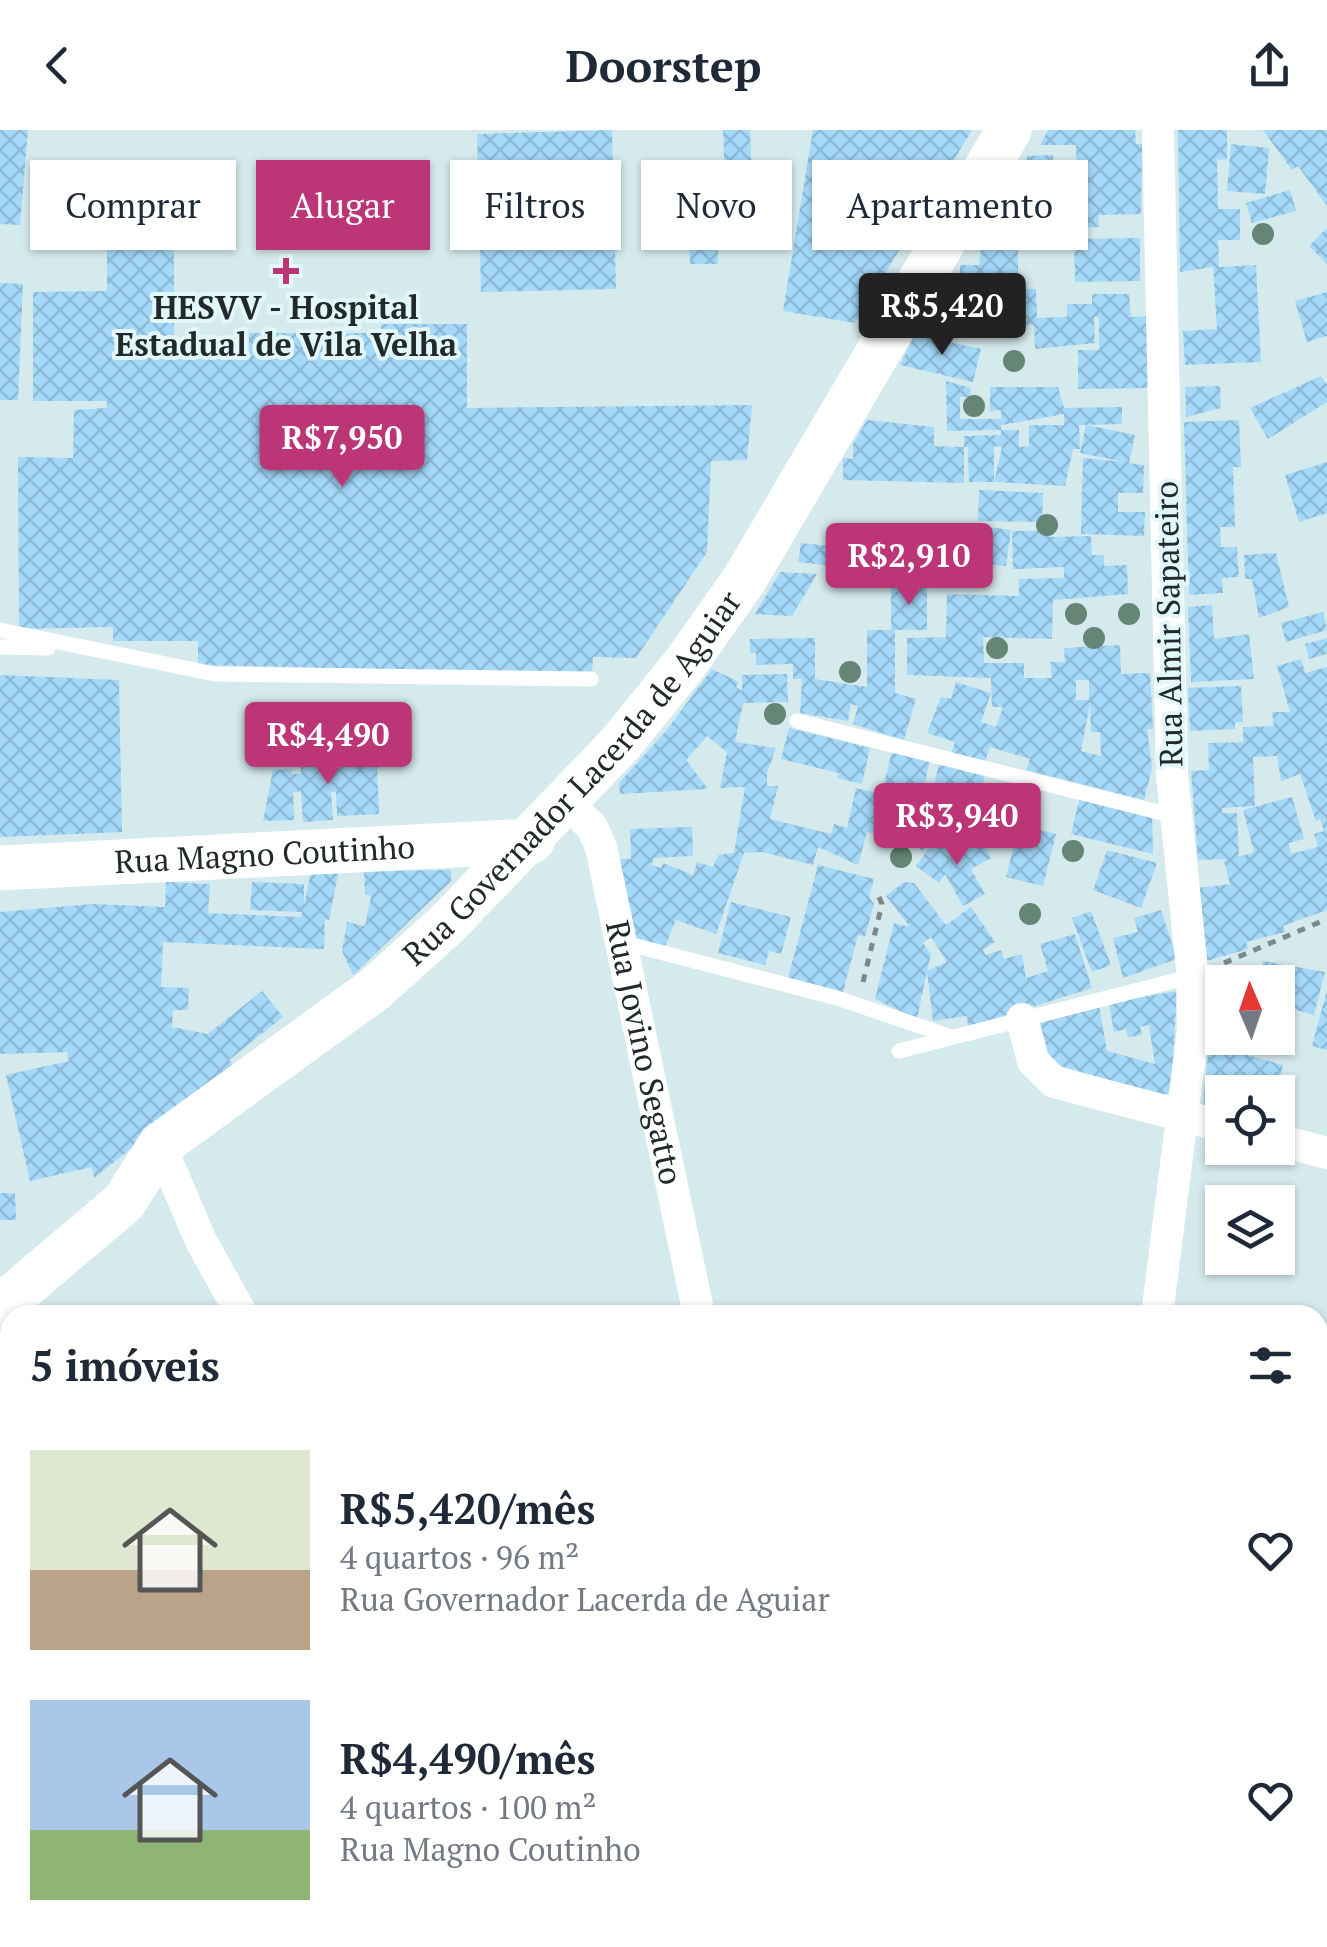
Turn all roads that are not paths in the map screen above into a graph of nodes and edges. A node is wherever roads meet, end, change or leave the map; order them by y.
1 (1009, 130) edge
2 (1158, 130) edge
3 (0, 630) edge
4 (0, 647) edge
5 (92, 648) junction
6 (592, 679) dead end
7 (797, 721) dead end
8 (566, 802) junction
9 (1174, 816) junction
10 (532, 840) junction
11 (0, 868) edge
12 (621, 942) junction
13 (1192, 976) junction
14 (1022, 1019) junction
15 (952, 1038) junction
16 (899, 1051) dead end
17 (1184, 1116) junction
18 (1205, 1122) edge
19 (160, 1145) junction
20 (1295, 1145) edge
21 (1327, 1153) edge
22 (1, 1305) edge
23 (236, 1305) edge
24 (697, 1305) edge
25 (1158, 1305) edge

1 - 8 street, Rua Governador Lacerda de Aguiar
2 - 9 street, Rua Almir Sapateiro
3 - 5 lane
4 - 5 lane
5 - 6 lane
7 - 9 lane
8 - 10 street, Rua Governador Lacerda de Aguiar
8 - 12 street, Rua Jovino Segatto
9 - 13 street, Rua Almir Sapateiro
10 - 11 street, Rua Magno Coutinho
10 - 19 street, Rua Governador Lacerda de Aguiar
12 - 15 lane
12 - 24 street, Rua Jovino Segatto
13 - 14 lane
13 - 17 street, Rua Almir Sapateiro
14 - 15 lane
14 - 17 street
15 - 16 lane
17 - 18 street
17 - 25 street, Rua Almir Sapateiro
19 - 22 street, Rua Governador Lacerda de Aguiar
19 - 23 street
20 - 21 street

